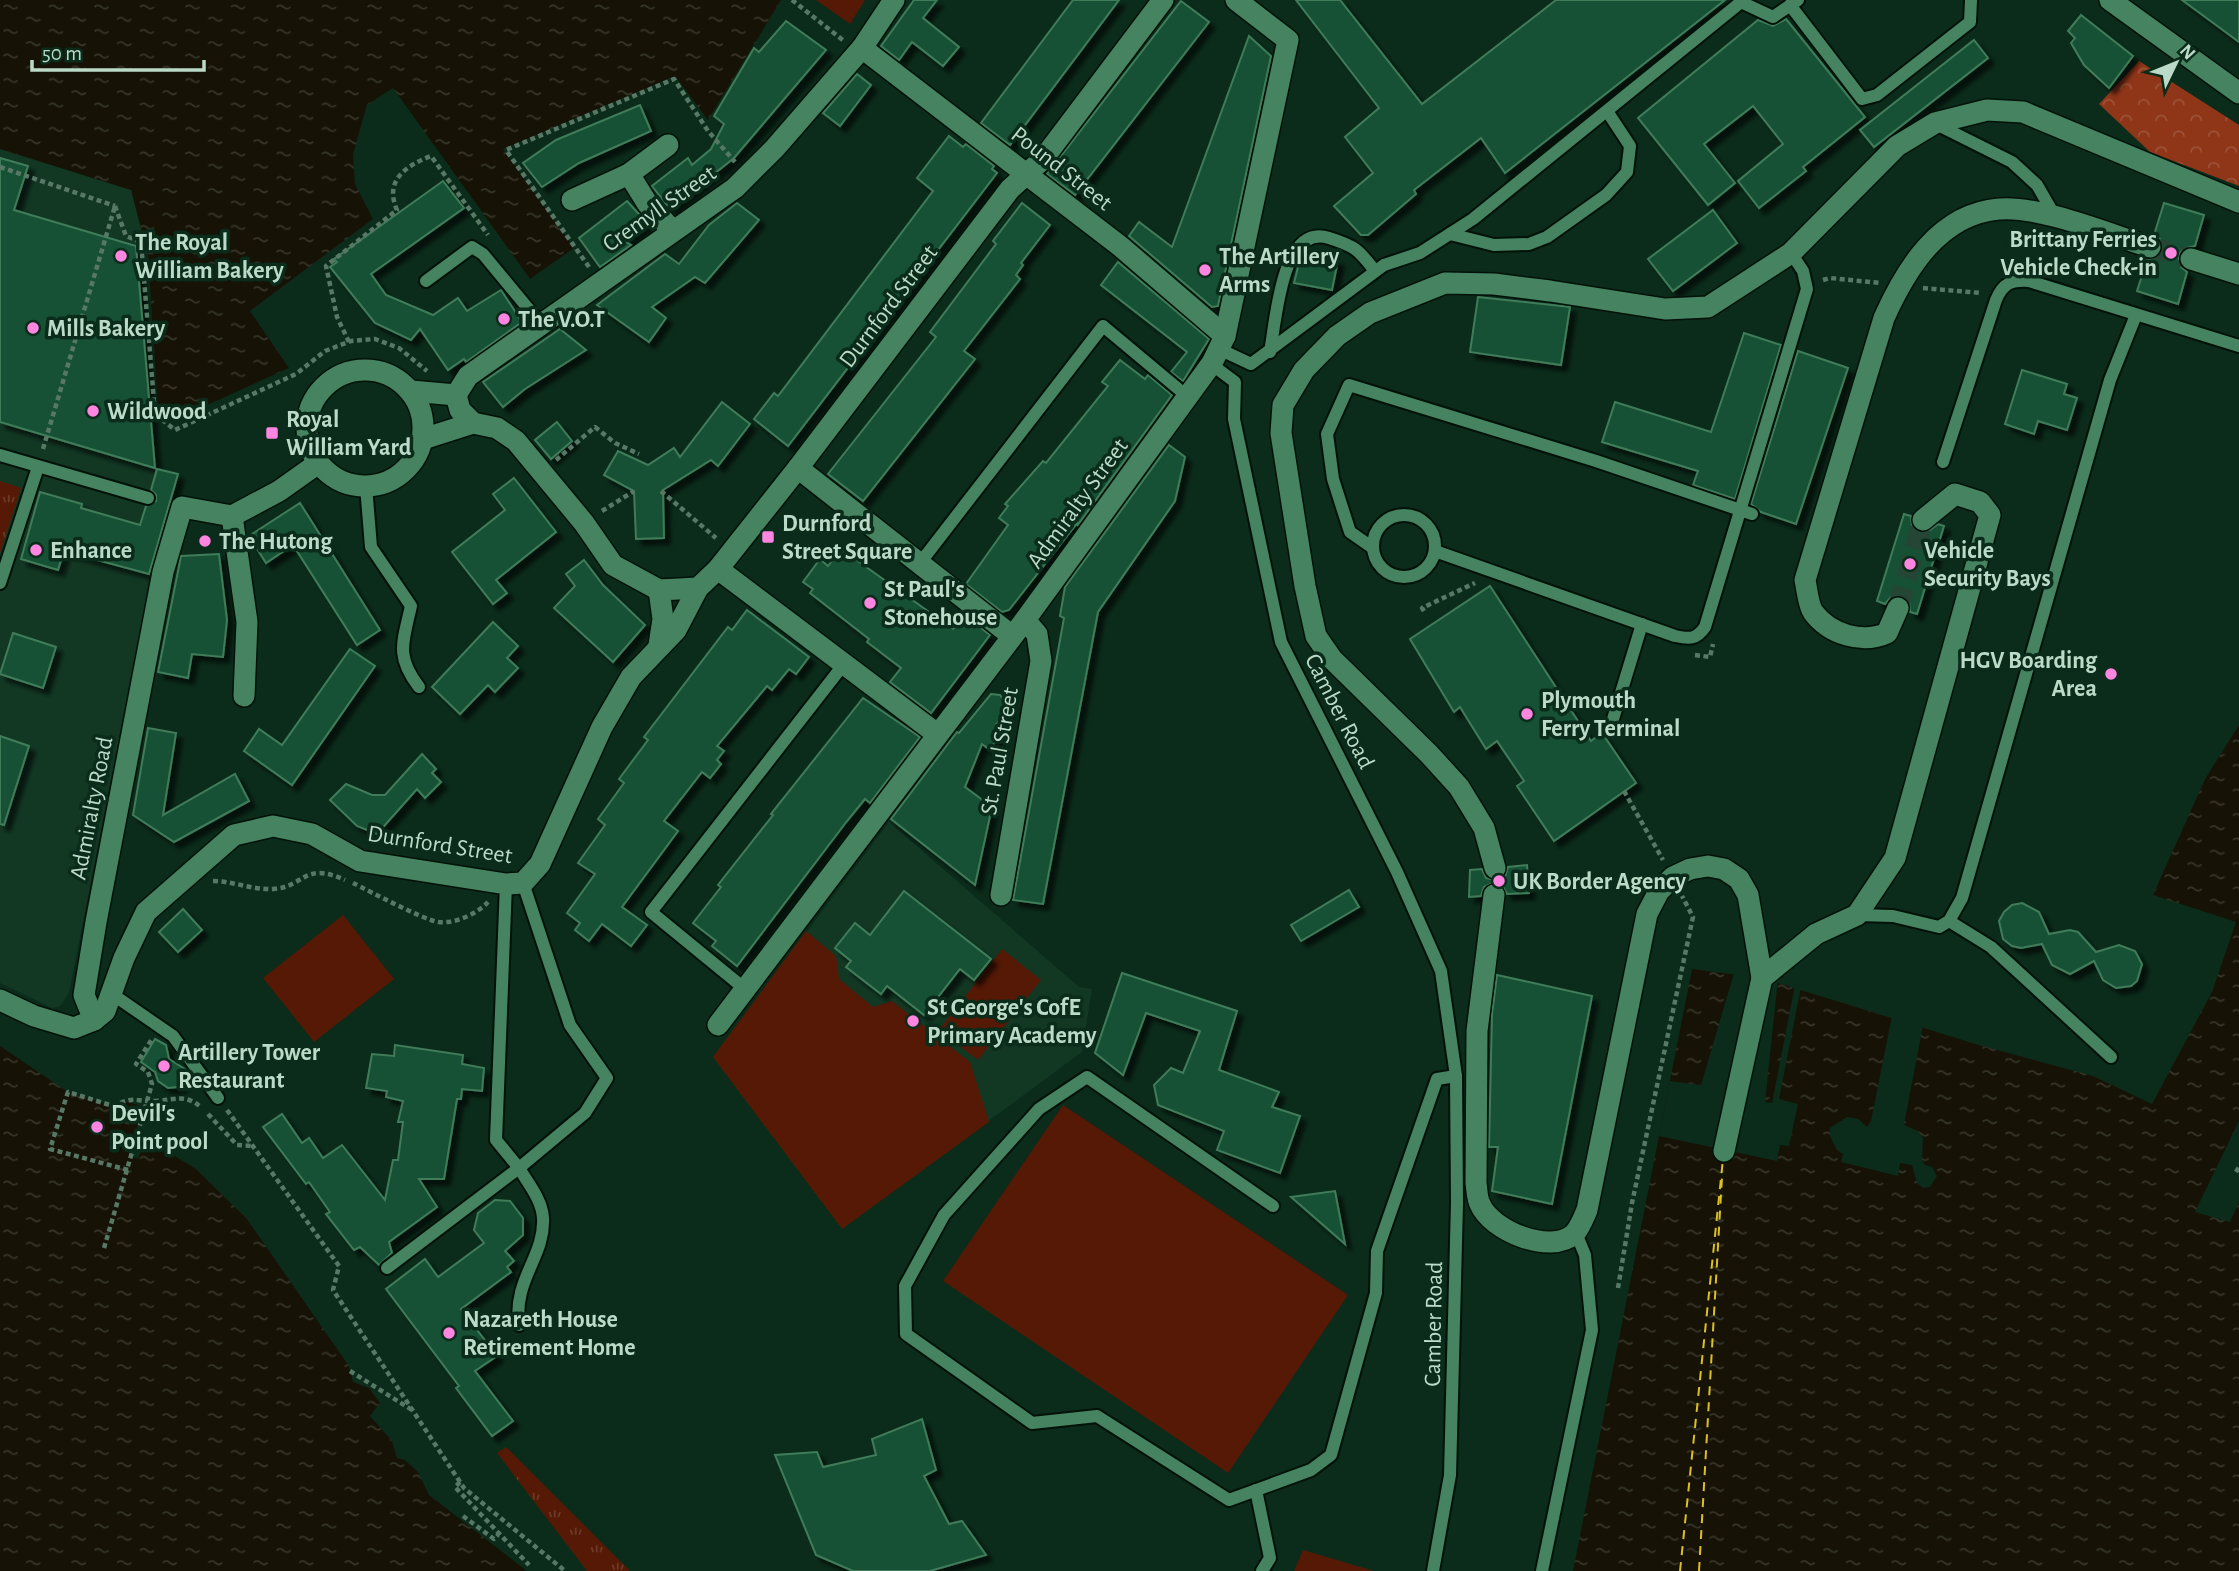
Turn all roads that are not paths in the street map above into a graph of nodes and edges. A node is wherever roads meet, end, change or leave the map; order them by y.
1 (894, 0) edge
2 (1163, 0) edge
3 (1236, 0) edge
4 (1971, 0) edge
5 (2110, 0) edge
6 (1740, 1) edge
7 (1794, 3) edge
8 (860, 50) junction
9 (2239, 93) edge
10 (1607, 111) junction
11 (1935, 123) junction
12 (668, 145) dead end
13 (1027, 173) junction
14 (629, 174) junction
15 (572, 200) dead end
16 (2239, 202) edge
17 (2056, 218) junction
18 (673, 231) junction
19 (1450, 234) junction
20 (2150, 247) tunnel mouth
21 (1791, 253) junction
22 (2191, 259) tunnel mouth
23 (1375, 271) junction
24 (2239, 274) edge
25 (426, 281) dead end
26 (2136, 315) junction
27 (541, 324) junction
28 (2239, 346) edge
29 (1218, 350) junction
30 (1270, 352) junction
31 (411, 391) junction
32 (456, 395) junction
33 (1188, 397) junction
34 (473, 423) junction
35 (423, 439) junction
36 (0, 455) edge
37 (1943, 462) dead end
38 (317, 464) junction
39 (37, 467) junction
40 (798, 468) junction
41 (366, 486) junction
42 (148, 498) dead end
43 (1739, 511) junction
44 (1752, 514) dead end
45 (232, 516) junction
46 (1923, 520) tunnel mouth
47 (1373, 548) junction
48 (1435, 551) junction
49 (920, 563) junction
50 (718, 569) junction
51 (0, 583) edge
52 (698, 588) junction
53 (659, 590) junction
54 (1898, 608) tunnel mouth
55 (1642, 624) junction
56 (1018, 628) junction
57 (659, 645) junction
58 (844, 664) junction
59 (419, 687) dead end
60 (244, 696) dead end
61 (1613, 719) dead end
62 (937, 734) junction
63 (1494, 868) dead end
64 (514, 883) junction
65 (1001, 895) dead end
66 (1494, 895) dead end
67 (1857, 915) junction
68 (1949, 921) junction
69 (1762, 978) junction
70 (745, 989) junction
71 (112, 994) junction
72 (0, 1000) edge
73 (94, 1020) junction
74 (718, 1025) dead end
75 (2111, 1057) dead end
76 (1455, 1076) junction
77 (218, 1098) road end
78 (1724, 1151) dead end
79 (519, 1168) junction
80 (1273, 1206) dead end
81 (1576, 1233) junction
82 (387, 1268) dead end
83 (519, 1325) dead end
84 (1256, 1490) junction
85 (1262, 1571) edge
86 (1433, 1571) edge
87 (1542, 1571) edge

1 - 8 street, Cremyll Street
2 - 13 street, Durnford Street
3 - 29 street, Admiralty Street
4 - 7 lane
5 - 9 street
6 - 7 lane
6 - 10 lane
8 - 13 street, Pound Street
8 - 18 street, Cremyll Street
10 - 19 lane
10 - 19 lane
11 - 16 street
11 - 17 lane
11 - 21 street
12 - 14 street
13 - 29 street, Pound Street
13 - 40 street, Durnford Street
14 - 15 street
14 - 18 street
17 - 20 street
17 - 54 street
18 - 27 street, Cremyll Street
19 - 23 lane
21 - 43 lane
21 - 63 street
22 - 24 street
23 - 30 lane
23 - 30 lane
25 - 27 lane
26 - 28 lane
26 - 37 lane
26 - 68 lane
27 - 32 street, Cremyll Street
29 - 30 lane
29 - 33 street, Admiralty Street
29 - 76 lane, Camber Road
31 - 32 street
31 - 35 street
31 - 38 street
32 - 34 street
33 - 49 lane
33 - 56 street, Admiralty Street
34 - 35 street
34 - 53 street
35 - 41 street
36 - 39 lane
38 - 41 street
38 - 45 street
39 - 42 lane
39 - 51 lane
40 - 49 street
40 - 50 street, Durnford Street
41 - 59 lane
43 - 44 lane
43 - 47 lane
43 - 55 lane
45 - 60 street
45 - 73 street, Admiralty Road
46 - 67 street
47 - 48 lane
47 - 48 lane
48 - 55 lane
49 - 56 street
50 - 52 street, Durnford Street
50 - 58 street
52 - 53 street
52 - 57 street, Durnford Street
53 - 57 street
55 - 61 lane
56 - 62 street, Admiralty Street
56 - 65 street, St. Paul Street
57 - 64 street, Durnford Street
58 - 62 street
58 - 70 lane
62 - 70 street, Admiralty Street
64 - 71 street, Durnford Street
64 - 79 lane
64 - 79 lane
66 - 81 street
67 - 68 lane
67 - 69 street
68 - 75 lane
69 - 78 street
69 - 81 street
70 - 74 street, Admiralty Street
71 - 73 street, Durnford Street
71 - 77 lane
72 - 73 street
76 - 84 lane
76 - 86 lane, Camber Road
79 - 82 lane
79 - 83 lane
80 - 84 lane
81 - 87 lane
84 - 85 lane

